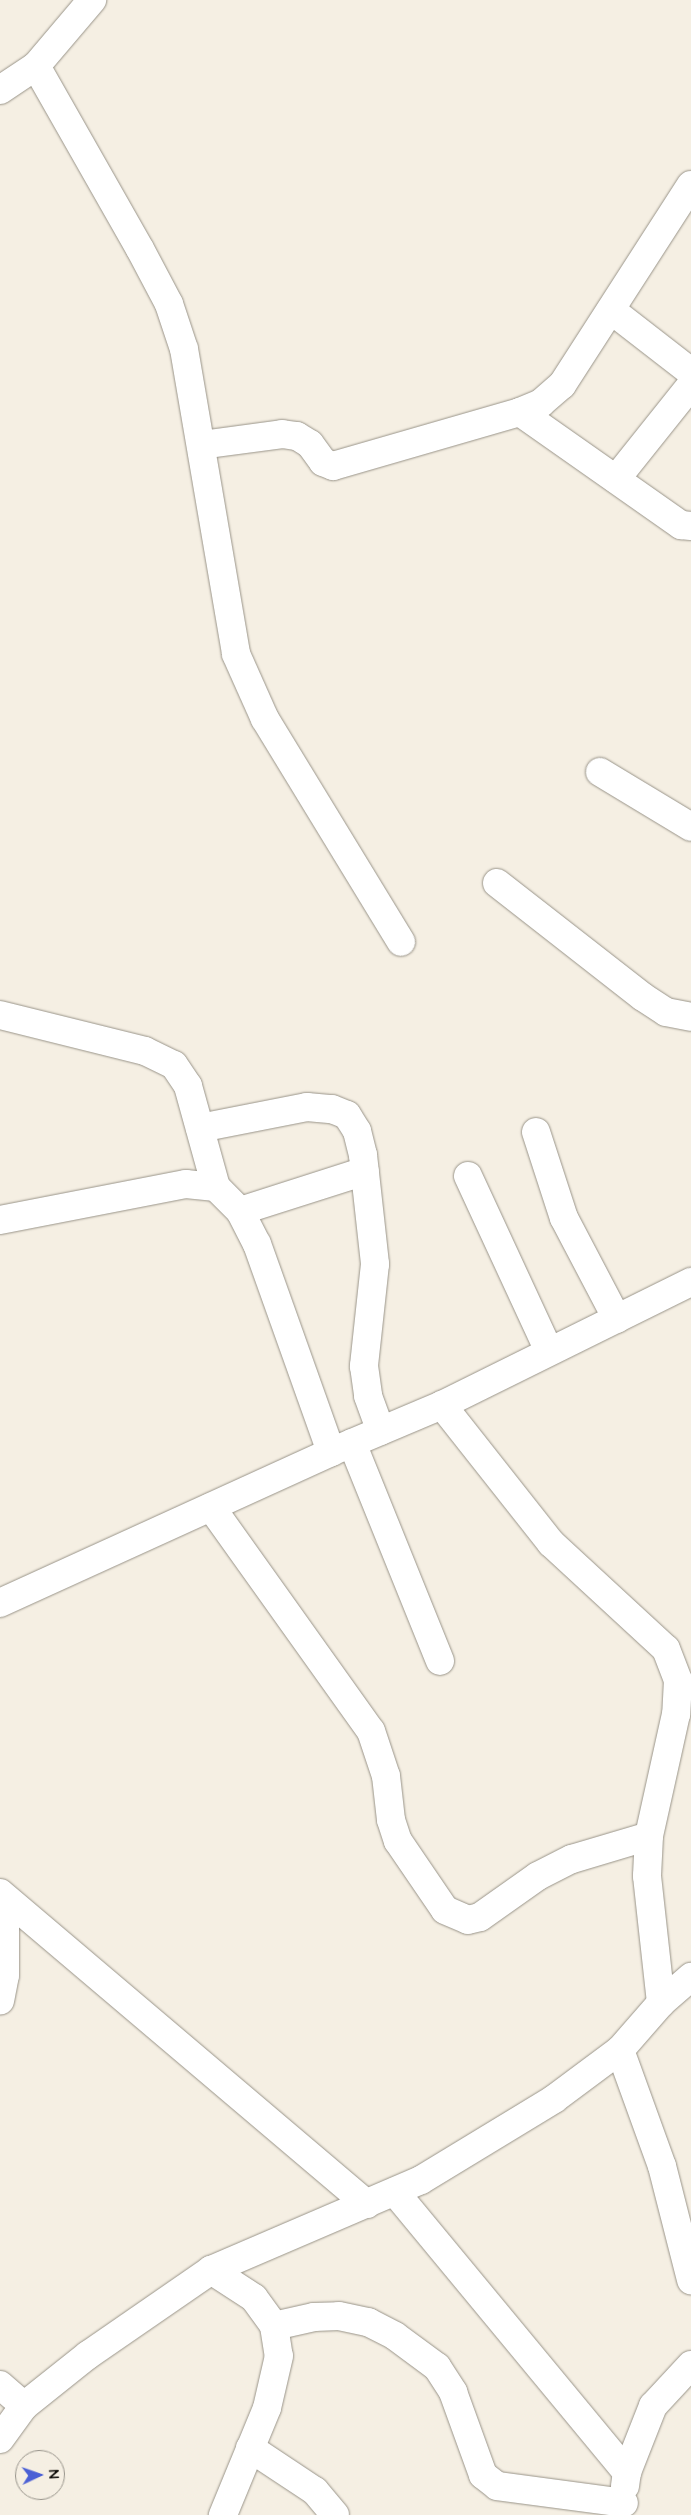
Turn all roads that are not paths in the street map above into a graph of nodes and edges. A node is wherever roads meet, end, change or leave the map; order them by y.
1 (92, 0) edge
2 (36, 66) junction
3 (0, 90) edge
4 (691, 185) edge
5 (611, 310) junction
6 (691, 372) edge
7 (691, 385) edge
8 (520, 412) junction
9 (201, 445) junction
10 (616, 479) junction
11 (691, 526) edge
12 (600, 772) dead end
13 (691, 828) edge
14 (497, 883) dead end
15 (402, 942) dead end
16 (0, 1014) edge
17 (691, 1017) edge
18 (200, 1128) junction
19 (536, 1132) dead end
20 (365, 1171) junction
21 (468, 1176) dead end
22 (216, 1187) junction
23 (240, 1210) junction
24 (0, 1220) edge
25 (691, 1282) edge
26 (617, 1319) junction
27 (549, 1351) junction
28 (442, 1405) junction
29 (380, 1431) junction
30 (342, 1447) junction
31 (212, 1507) junction
32 (0, 1603) edge
33 (440, 1661) dead end
34 (648, 1836) junction
35 (0, 1893) edge
36 (0, 1911) edge
37 (691, 1977) edge
38 (0, 2001) edge
39 (661, 2003) junction
40 (620, 2050) junction
41 (395, 2192) junction
42 (367, 2204) junction
43 (211, 2270) junction
44 (691, 2280) edge
45 (274, 2326) junction
46 (691, 2365) edge
47 (0, 2386) edge
48 (24, 2406) junction
49 (0, 2439) edge
50 (250, 2448) junction
51 (627, 2472) junction
52 (623, 2509) edge
53 (222, 2515) edge
54 (335, 2515) edge

1 - 2 street
2 - 3 street
2 - 9 street
4 - 5 street
5 - 6 street
5 - 8 street
7 - 10 street
8 - 9 street
8 - 10 street
9 - 15 street
10 - 11 street
12 - 13 street
14 - 17 street
16 - 18 street
18 - 20 street
18 - 22 street
19 - 26 street
20 - 23 street
20 - 29 street
21 - 27 street
22 - 23 street
22 - 24 street
23 - 30 street
25 - 26 street
26 - 27 street
27 - 28 street
28 - 29 street
28 - 34 street
29 - 30 street
30 - 31 street
30 - 33 street
31 - 32 street
31 - 34 street
34 - 39 street
35 - 42 street
36 - 38 street
37 - 39 street
39 - 40 street
40 - 41 street
40 - 44 street
41 - 42 street
41 - 51 street
42 - 43 street
43 - 45 street
43 - 48 street
45 - 50 street
45 - 52 street
46 - 51 street
47 - 48 street
48 - 49 street
50 - 53 street
50 - 54 street
51 - 52 street

